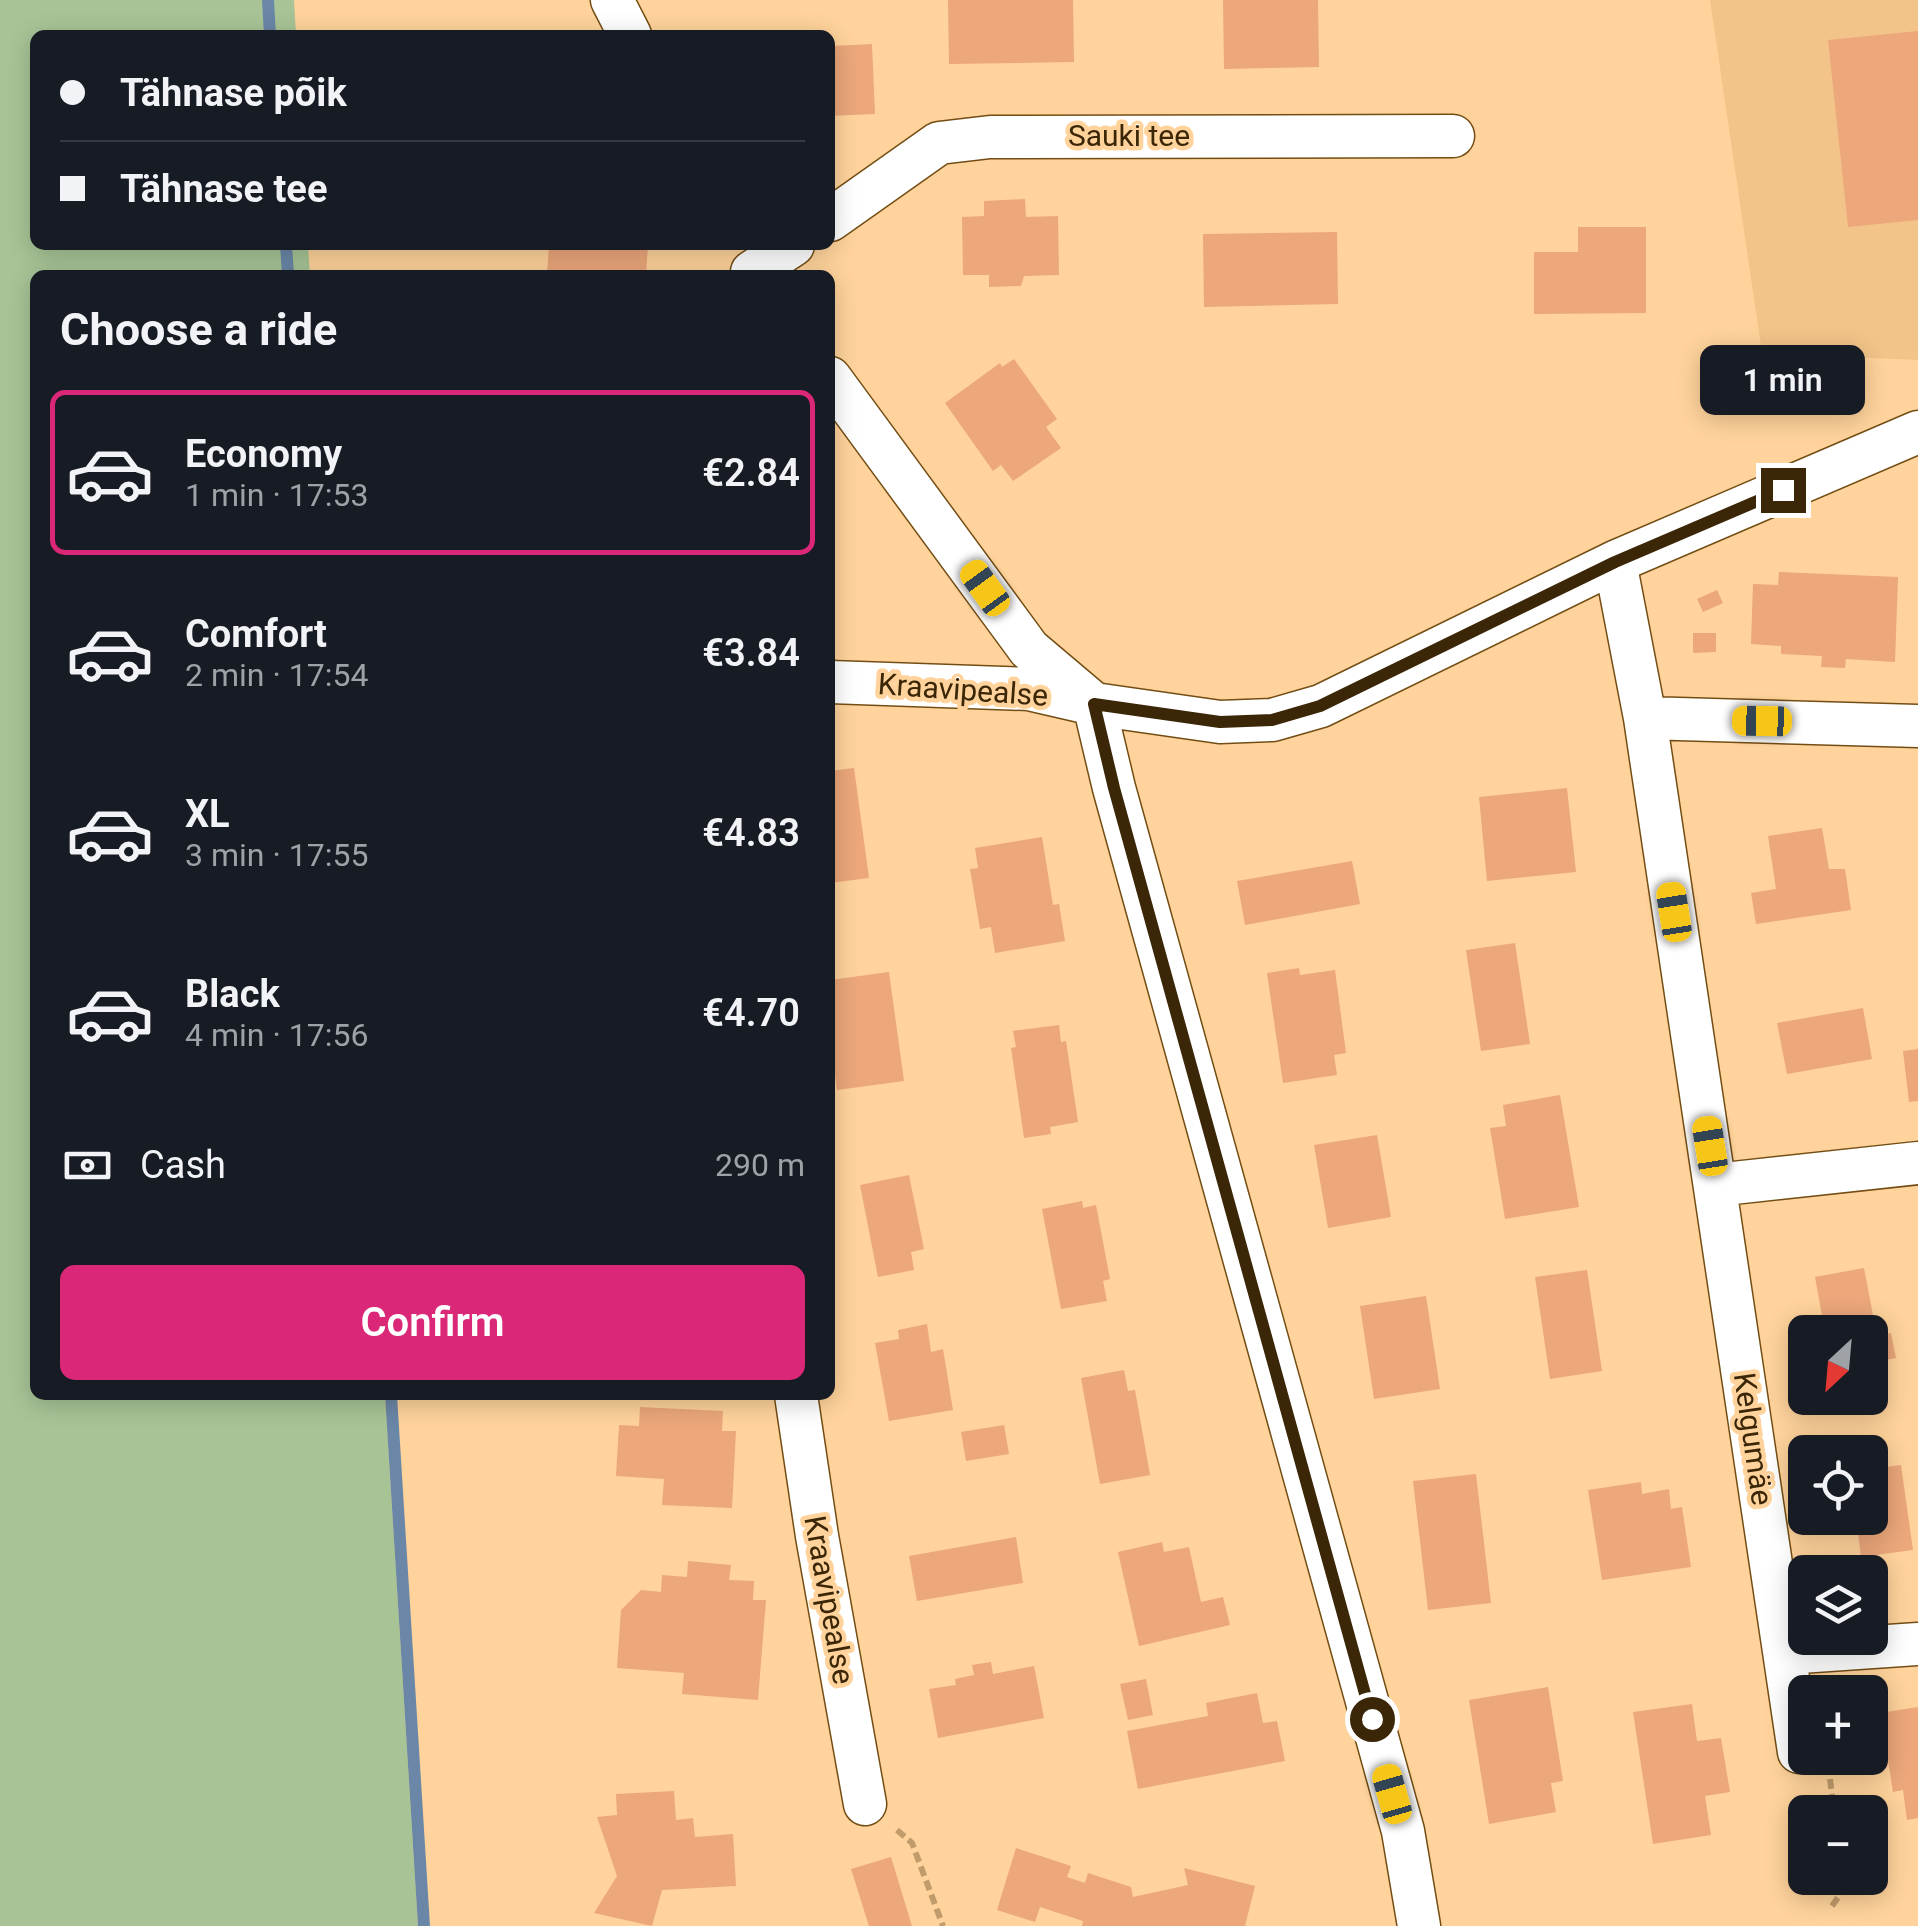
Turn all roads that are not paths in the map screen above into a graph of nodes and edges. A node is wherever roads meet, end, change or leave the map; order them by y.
1 (612, 0) edge
2 (627, 30) edge
3 (1453, 136) dead end
4 (835, 216) edge
5 (781, 250) edge
6 (748, 264) edge
7 (835, 385) edge
8 (1918, 432) edge
9 (1615, 562) junction
10 (835, 682) edge
11 (1094, 704) junction
12 (1645, 718) junction
13 (1918, 726) edge
14 (1918, 1163) edge
15 (1715, 1185) junction
16 (797, 1400) edge
17 (1918, 1644) edge
18 (1784, 1653) junction
19 (1790, 1675) edge
20 (866, 1804) road end
21 (1418, 1926) edge

1 - 2 street
3 - 4 street, Sauki tee
5 - 6 street
7 - 11 street
8 - 9 street, Kraavipealse
9 - 11 street, Kraavipealse
9 - 12 street, Kelgumäe
10 - 11 street, Kraavipealse
11 - 21 street
12 - 13 street
12 - 15 street, Kelgumäe
14 - 15 street
15 - 18 street, Kelgumäe
16 - 20 street, Kraavipealse
17 - 18 street
18 - 19 street, Kelgumäe

